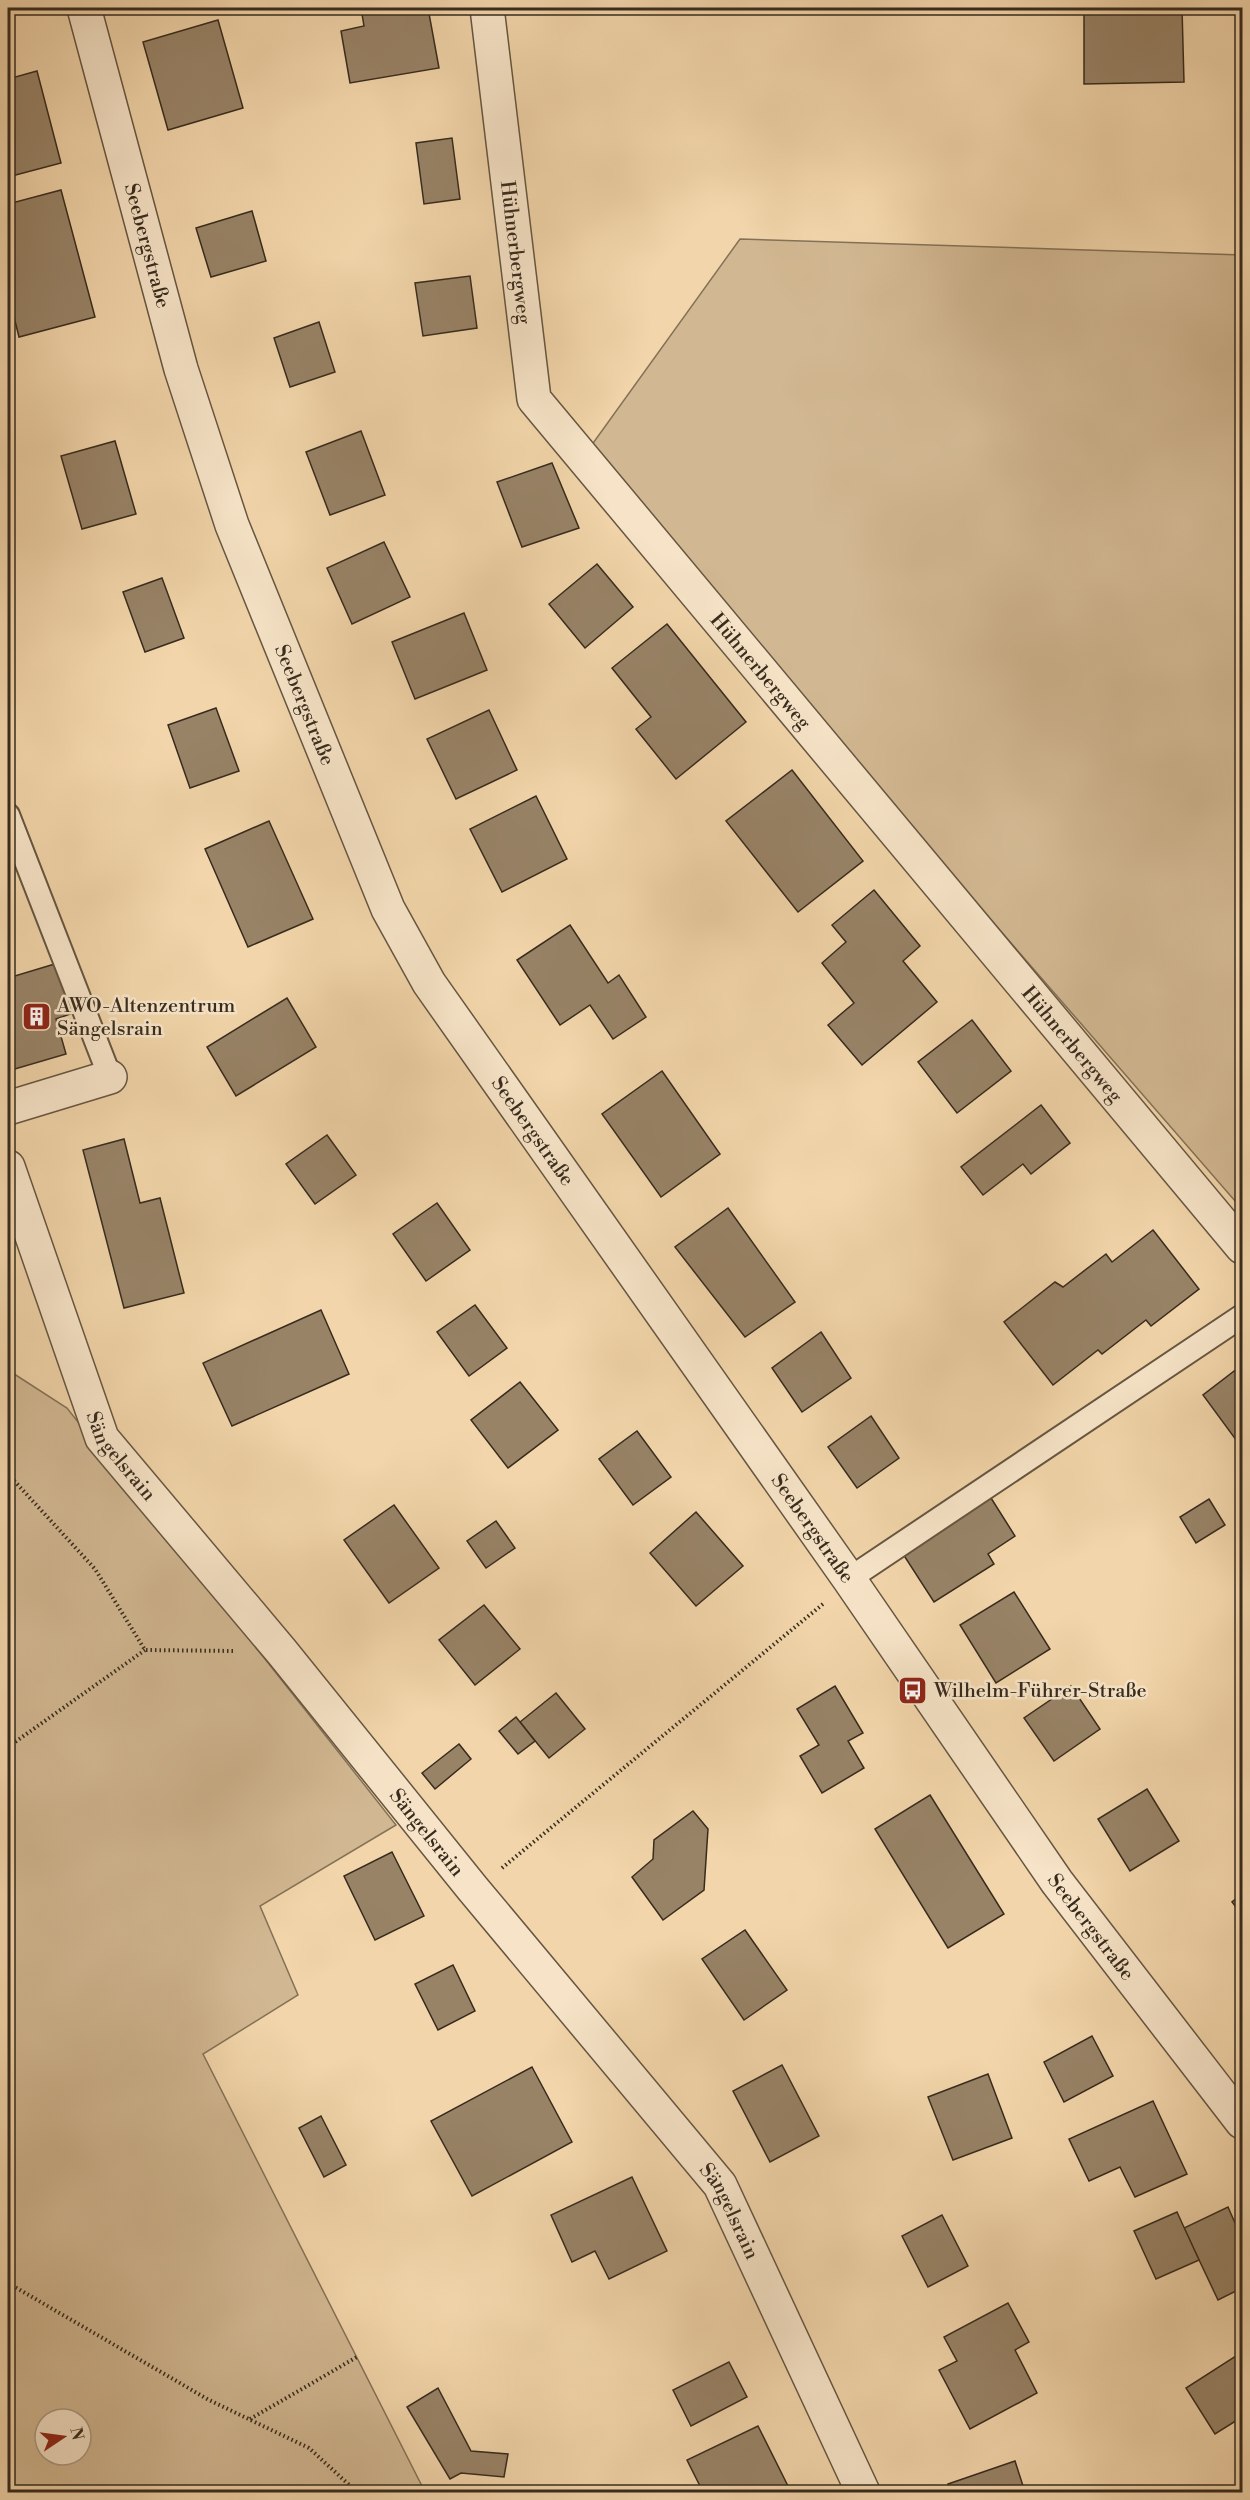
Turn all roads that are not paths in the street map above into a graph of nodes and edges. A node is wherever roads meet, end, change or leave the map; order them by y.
1 (84, 8) edge
2 (487, 8) edge
3 (8, 815) edge
4 (110, 1077) joint
5 (8, 1108) edge
6 (8, 1167) edge
7 (1242, 1247) edge
8 (1242, 1316) edge
9 (849, 1579) junction
10 (1242, 2122) edge
11 (863, 2493) edge

1 - 9 street, Seebergstraße
2 - 7 street, Hühnerbergweg
3 - 4 lane
4 - 5 street
6 - 11 street, Sängelsrain
8 - 9 lane
9 - 10 street, Seebergstraße

